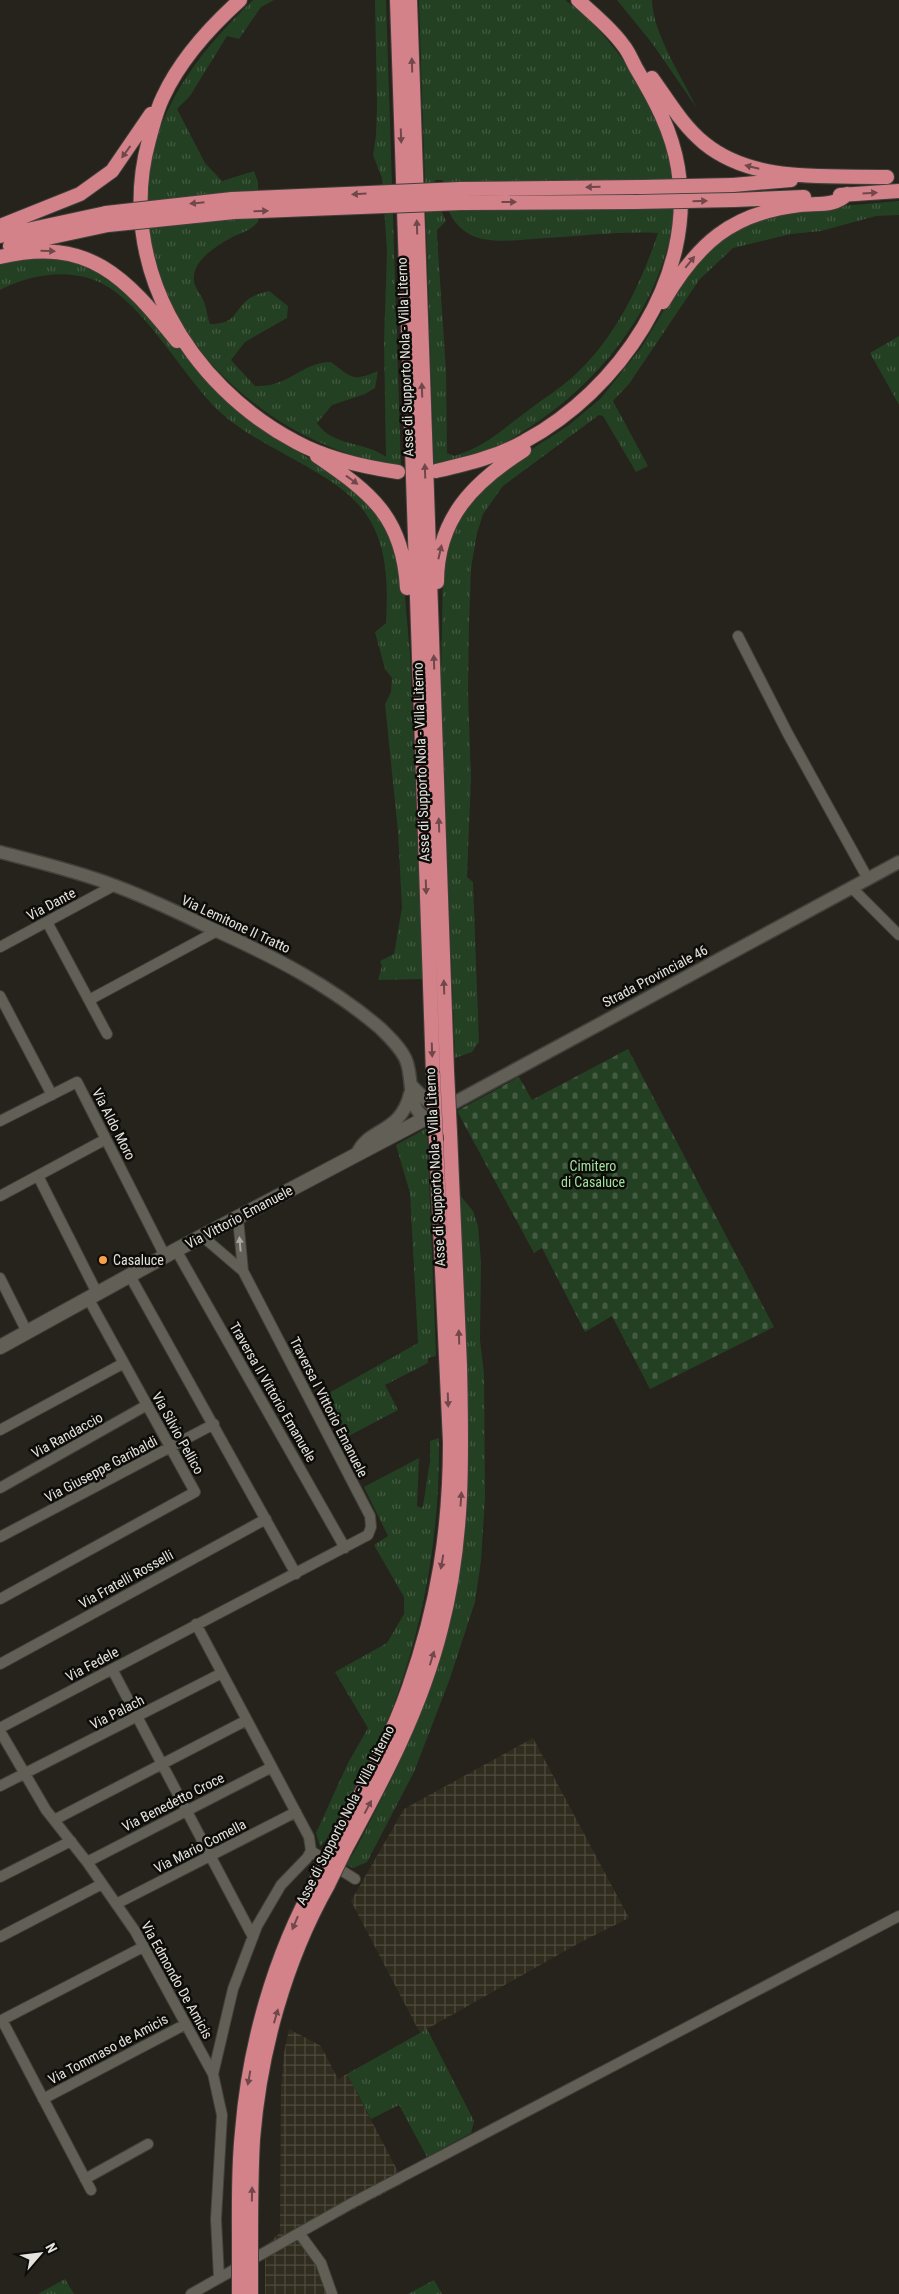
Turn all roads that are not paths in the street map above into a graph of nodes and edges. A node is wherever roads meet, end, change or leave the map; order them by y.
1 (240, 0) edge
2 (397, 0) edge
3 (410, 0) edge
4 (578, 0) edge
5 (623, 45) junction
6 (162, 97) junction
7 (893, 177) edge
8 (899, 191) edge
9 (847, 194) junction
10 (460, 196) junction
11 (107, 219) junction
12 (0, 226) edge
13 (0, 236) edge
14 (0, 248) edge
15 (0, 257) edge
16 (642, 330) junction
17 (194, 356) junction
18 (559, 421) junction
19 (297, 443) junction
20 (436, 471) dead end
21 (398, 472) dead end
22 (432, 617) junction
23 (738, 636) dead end
24 (417, 640) junction
25 (0, 852) edge
26 (899, 862) edge
27 (868, 879) junction
28 (115, 885) junction
29 (852, 888) junction
30 (47, 922) junction
31 (217, 931) junction
32 (899, 936) edge
33 (0, 947) edge
34 (0, 996) edge
35 (89, 1000) junction
36 (107, 1034) dead end
37 (412, 1086) junction
38 (52, 1094) junction
39 (458, 1100) junction
40 (426, 1118) junction
41 (0, 1121) edge
42 (106, 1139) junction
43 (357, 1154) junction
44 (38, 1176) junction
45 (0, 1196) edge
46 (238, 1218) junction
47 (202, 1236) junction
48 (171, 1253) junction
49 (242, 1271) junction
50 (130, 1276) junction
51 (0, 1278) edge
52 (92, 1296) junction
53 (27, 1332) junction
54 (0, 1347) edge
55 (124, 1363) junction
56 (147, 1405) junction
57 (214, 1424) junction
58 (0, 1430) edge
59 (170, 1448) junction
60 (0, 1488) edge
61 (266, 1519) junction
62 (0, 1537) edge
63 (345, 1548) junction
64 (296, 1574) junction
65 (0, 1598) edge
66 (196, 1624) junction
67 (0, 1664) edge
68 (112, 1669) junction
69 (222, 1673) junction
70 (137, 1717) junction
71 (247, 1720) junction
72 (0, 1730) edge
73 (162, 1764) junction
74 (272, 1767) junction
75 (24, 1774) junction
76 (0, 1786) edge
77 (186, 1811) junction
78 (296, 1812) junction
79 (54, 1820) junction
80 (71, 1841) junction
81 (339, 1847) junction
82 (311, 1851) junction
83 (210, 1856) junction
84 (87, 1862) junction
85 (0, 1876) edge
86 (355, 1879) dead end
87 (102, 1884) junction
88 (116, 1904) junction
89 (899, 1916) edge
90 (0, 1937) edge
91 (252, 1937) junction
92 (143, 1947) junction
93 (1, 2021) edge
94 (186, 2024) junction
95 (213, 2074) junction
96 (43, 2099) junction
97 (148, 2144) dead end
98 (85, 2179) junction
99 (90, 2190) dead end
100 (299, 2233) junction
101 (245, 2242) junction
102 (219, 2278) junction
103 (191, 2294) edge
104 (239, 2294) edge
105 (252, 2294) edge
106 (332, 2294) edge

1 - 6 highway
2 -> 24 highway, Asse di Supporto Nola - Villa Literno
22 -> 3 highway, Asse di Supporto Nola - Villa Literno
4 - 5 highway
7 -> 5 highway
5 - 16 highway
6 -> 12 highway
6 - 17 highway
7 -> 10 highway, bridge
9 -> 8 highway
10 -> 9 highway, bridge
16 -> 9 highway
10 - 11 highway, bridge
11 - 13 highway
11 - 14 highway
15 -> 17 highway
16 - 18 highway
17 - 19 highway
18 - 20 highway
22 -> 18 highway
19 - 21 highway
19 -> 24 highway
81 -> 22 highway, Asse di Supporto Nola - Villa Literno, bridge
23 - 27 street
24 -> 81 highway, Asse di Supporto Nola - Villa Literno, bridge
25 - 28 street, Via Lemitone II Tratto
26 - 27 street, Strada Provinciale 46
27 - 29 street, Strada Provinciale 46
28 - 30 street, Via Dante
28 - 31 street, Via Lemitone II Tratto
29 - 32 street
29 - 39 street, Strada Provinciale 46
30 - 33 street, Via Dante
30 - 35 street
31 - 35 street
31 - 37 street, Via Lemitone II Tratto
34 - 38 street
35 - 36 street
37 - 39 street
37 - 40 street, Via Lemitone II Tratto
37 - 43 street
38 - 41 street, Via Aldo Moro
38 - 42 street, Via Aldo Moro
39 - 40 street, Strada Provinciale 46
40 - 43 main road, Via Vittorio Emanuele
42 - 44 street
42 - 48 street, Via Aldo Moro
43 - 46 main road, Via Vittorio Emanuele
44 - 45 street
44 - 52 street, Via Silvio Pellico
46 - 47 main road, Via Vittorio Emanuele
49 -> 46 street, Traversa I Vittorio Emanuele
47 - 48 main road, Via Vittorio Emanuele
47 - 49 street, Traversa I Vittorio Emanuele
48 - 50 main road, Via Vittorio Emanuele
48 - 63 street, Traversa II Vittorio Emanuele
49 - 63 street, Traversa I Vittorio Emanuele
50 - 52 main road, Via Vittorio Emanuele
50 - 57 street
51 - 53 street
52 - 53 main road, Via Vittorio Emanuele
52 - 55 street, Via Silvio Pellico
53 - 54 main road, Via Vittorio Emanuele
55 - 56 street, Via Silvio Pellico
55 - 58 street
56 - 59 street, Via Silvio Pellico
56 - 60 street, Via Randaccio
57 - 59 street, Via Giuseppe Garibaldi
57 - 61 street
59 - 62 street, Via Giuseppe Garibaldi
59 - 65 street, Via Silvio Pellico
61 - 64 street
61 - 67 street, Via Fratelli Rosselli
63 - 64 street, Via Fedele
64 - 66 street, Via Fedele
66 - 68 street, Via Fedele
66 - 69 street
68 - 70 street
68 - 72 street, Via Fedele
69 - 70 street, Via Palach
69 - 71 street
70 - 73 street
70 - 75 street, Via Palach
71 - 73 street
71 - 74 street
72 - 75 street, Via Edmondo De Amicis
73 - 77 street
73 - 79 street
74 - 77 street, Via Benedetto Croce
74 - 78 street
75 - 76 street, Via Palach
75 - 79 street, Via Edmondo De Amicis
77 - 83 street
77 - 84 street, Via Benedetto Croce
78 - 82 street
78 - 83 street, Via Mario Comella
79 - 80 street, Via Edmondo De Amicis
80 - 84 street, Via Edmondo De Amicis
80 - 85 street
81 - 101 highway, Asse di Supporto Nola - Villa Literno, bridge
82 - 86 street
82 - 91 street
83 - 88 street, Via Mario Comella
83 - 91 street
84 - 87 street, Via Edmondo De Amicis
87 - 88 street, Via Edmondo De Amicis
87 - 90 street
88 - 92 street, Via Edmondo De Amicis
89 - 100 street
91 - 95 street
92 - 93 street
92 - 94 street, Via Edmondo De Amicis
93 - 96 street
94 - 95 street, Via Edmondo De Amicis
94 - 96 street, Via Tommaso de Amicis
95 - 102 street, Via Edmondo De Amicis
96 - 98 street
97 - 98 street
98 - 99 street
100 - 102 street
100 - 106 street
101 - 104 highway, Asse di Supporto Nola - Villa Literno, bridge
101 - 105 highway, Asse di Supporto Nola - Villa Literno, bridge
102 - 103 street

